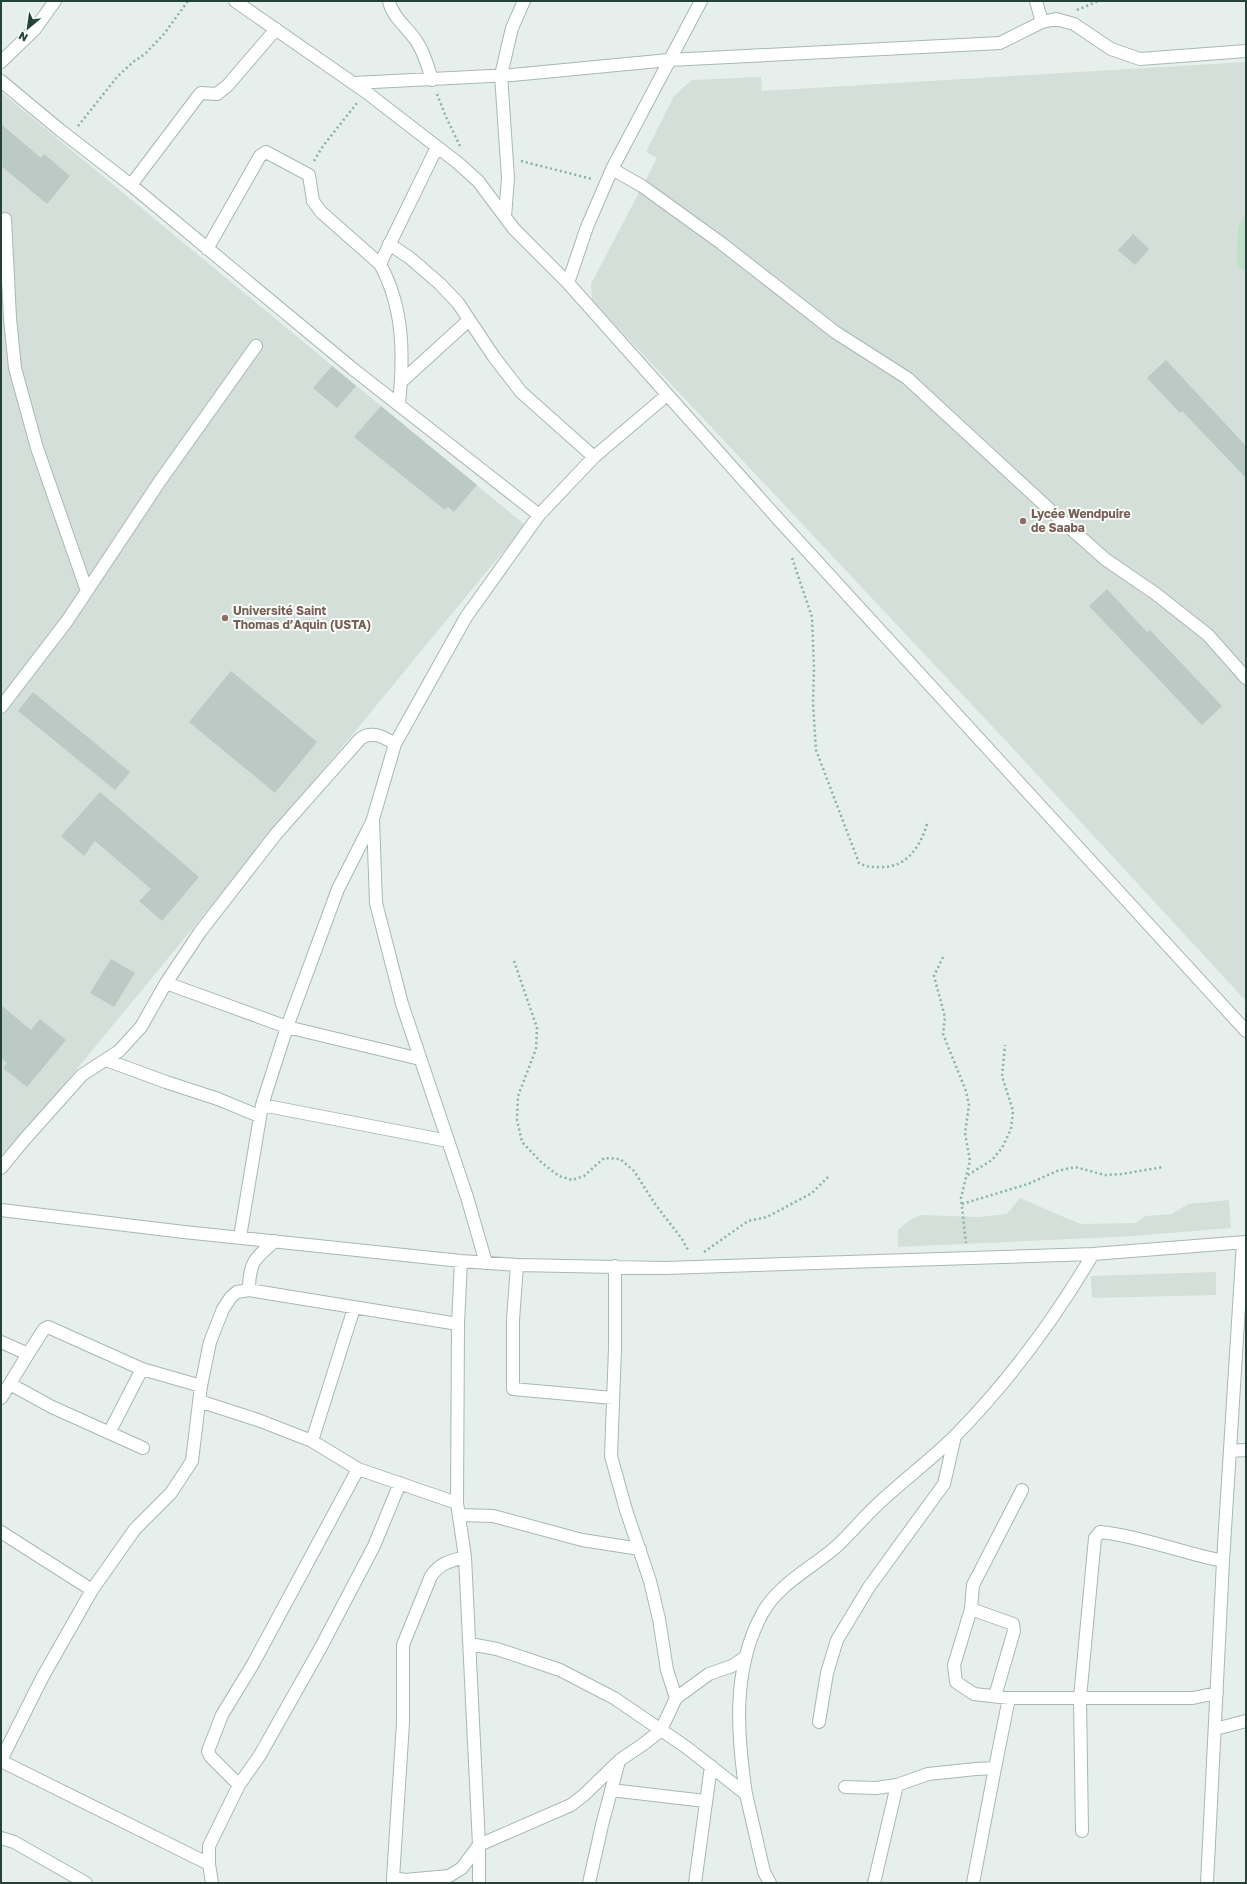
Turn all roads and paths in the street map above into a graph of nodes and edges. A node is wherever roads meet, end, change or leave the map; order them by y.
1 (55, 1) edge
2 (188, 1) edge
3 (235, 1) edge
4 (389, 1) edge
5 (524, 1) edge
6 (701, 1) edge
7 (1036, 1) edge
8 (1042, 22) junction
9 (276, 29) junction
10 (1246, 51) edge
11 (669, 60) junction
12 (1, 62) edge
13 (501, 75) junction
14 (432, 80) junction
15 (1, 81) edge
16 (354, 83) junction
17 (366, 92) junction
18 (69, 137) junction
19 (437, 147) junction
20 (464, 153) dead end
21 (507, 157) junction
22 (612, 169) junction
23 (309, 174) junction
24 (606, 184) junction
25 (131, 185) junction
26 (505, 217) junction
27 (6, 219) dead end
28 (389, 244) junction
29 (208, 249) junction
30 (380, 264) junction
31 (568, 283) junction
32 (469, 320) junction
33 (256, 346) dead end
34 (402, 381) junction
35 (667, 395) junction
36 (400, 404) junction
37 (594, 457) junction
38 (539, 514) junction
39 (792, 557) dead end
40 (87, 591) junction
41 (1246, 678) edge
42 (1, 707) edge
43 (395, 744) junction
44 (373, 819) junction
45 (928, 821) dead end
46 (943, 957) dead end
47 (514, 960) dead end
48 (166, 983) junction
49 (287, 1027) junction
50 (1246, 1031) edge
51 (1005, 1045) dead end
52 (420, 1059) junction
53 (106, 1060) junction
54 (261, 1110) junction
55 (448, 1141) junction
56 (1163, 1167) dead end
57 (1, 1168) edge
58 (968, 1176) junction
59 (828, 1177) dead end
60 (962, 1204) junction
61 (1, 1210) edge
62 (240, 1237) junction
63 (275, 1241) junction
64 (1245, 1242) edge
65 (1093, 1254) junction
66 (967, 1258) junction
67 (461, 1261) junction
68 (486, 1262) junction
69 (517, 1264) junction
70 (614, 1266) junction
71 (696, 1267) junction
72 (249, 1290) junction
73 (354, 1308) junction
74 (458, 1324) junction
75 (1, 1342) edge
76 (28, 1354) junction
77 (142, 1369) junction
78 (10, 1384) junction
79 (201, 1386) junction
80 (1, 1398) edge
81 (613, 1398) junction
82 (199, 1401) junction
83 (110, 1433) junction
84 (955, 1436) junction
85 (312, 1441) junction
86 (143, 1448) dead end
87 (1246, 1450) edge
88 (1230, 1451) junction
89 (358, 1469) junction
90 (400, 1483) junction
91 (1022, 1490) dead end
92 (457, 1502) junction
93 (459, 1515) junction
94 (1, 1532) edge
95 (640, 1549) junction
96 (465, 1557) junction
97 (1224, 1561) junction
98 (92, 1590) junction
99 (971, 1609) junction
100 (470, 1644) junction
101 (744, 1658) junction
102 (1217, 1693) junction
103 (995, 1696) junction
104 (676, 1698) junction
105 (1009, 1698) junction
106 (1080, 1698) junction
107 (1246, 1721) edge
108 (819, 1722) dead end
109 (1215, 1729) junction
110 (661, 1730) junction
111 (1, 1760) edge
112 (620, 1760) junction
113 (711, 1766) junction
114 (995, 1768) junction
115 (239, 1785) junction
116 (897, 1785) junction
117 (845, 1787) dead end
118 (612, 1790) junction
119 (746, 1794) junction
120 (705, 1801) junction
121 (1082, 1831) dead end
122 (1, 1838) edge
123 (479, 1845) junction
124 (209, 1864) junction
125 (393, 1881) edge
126 (86, 1883) edge
127 (212, 1883) edge
128 (479, 1883) edge
129 (589, 1883) edge
130 (695, 1883) edge
131 (770, 1883) edge
132 (874, 1883) edge
133 (973, 1883) edge
134 (1207, 1883) edge

1 - 12 street
2 - 18 path
3 - 9 street
4 - 14 street
5 - 13 street
6 - 11 street
7 - 8 street
8 - 10 street
8 - 11 street
9 - 16 street
9 - 25 street
11 - 13 street
11 - 22 street
13 - 14 street
13 - 21 street
14 - 16 street
14 - 20 path
15 - 18 street
16 - 17 street
17 - 19 street
17 - 23 path
18 - 25 street
19 - 26 street
19 - 28 street
21 - 24 path
21 - 26 street
22 - 24 street
22 - 41 street
23 - 29 street
23 - 30 street
24 - 31 street
25 - 29 street
26 - 31 street
27 - 40 street
28 - 30 street
28 - 32 street
29 - 36 street
30 - 34 street
31 - 35 street
32 - 34 street
32 - 37 street
33 - 40 street
34 - 36 street
35 - 37 street
35 - 50 street
36 - 38 street
37 - 38 street
38 - 43 street
39 - 45 path
40 - 42 street
43 - 44 street
43 - 48 street
44 - 49 street
44 - 52 street
46 - 58 path
47 - 71 path
48 - 49 street
48 - 53 street
49 - 52 street
49 - 54 street
51 - 58 path
52 - 55 street
53 - 54 street
53 - 57 street
54 - 55 street
54 - 62 street
55 - 68 street
56 - 60 path
58 - 60 path
59 - 71 path
60 - 66 path
61 - 62 street
62 - 63 street
63 - 67 street
63 - 72 street
64 - 65 street
64 - 88 street
65 - 66 street
65 - 84 street
66 - 71 street
67 - 68 street
67 - 74 street
68 - 69 street
69 - 70 street
69 - 81 street
70 - 71 street
70 - 81 street
72 - 73 street
72 - 79 street
73 - 74 street
73 - 85 street
74 - 92 street
75 - 76 street
76 - 77 street
76 - 78 street
77 - 79 street
77 - 83 street
78 - 80 street
78 - 83 street
79 - 82 street
81 - 95 street
82 - 85 street
82 - 98 street
83 - 86 street
84 - 101 street
84 - 108 street
85 - 89 street
87 - 88 street
88 - 97 street
89 - 90 street
89 - 115 street
90 - 92 street
90 - 115 street
91 - 99 street
92 - 93 street
93 - 95 street
93 - 96 street
94 - 98 street
95 - 104 street
96 - 100 street
96 - 125 street
97 - 102 street
97 - 106 street
98 - 111 street
99 - 103 street
99 - 103 street
100 - 110 street
100 - 123 street
101 - 104 street
101 - 119 street
102 - 106 street
102 - 109 street
103 - 105 street
104 - 110 street
105 - 106 street
105 - 114 street
106 - 121 street
107 - 109 street
109 - 134 street
110 - 112 street
110 - 113 street
111 - 124 street
112 - 118 street
112 - 123 street
113 - 119 street
113 - 120 street
114 - 116 street
114 - 133 street
115 - 124 street
116 - 117 street
116 - 132 street
118 - 120 street
118 - 129 street
119 - 131 street
120 - 130 street
122 - 126 street
123 - 125 street
123 - 128 street
124 - 127 street

